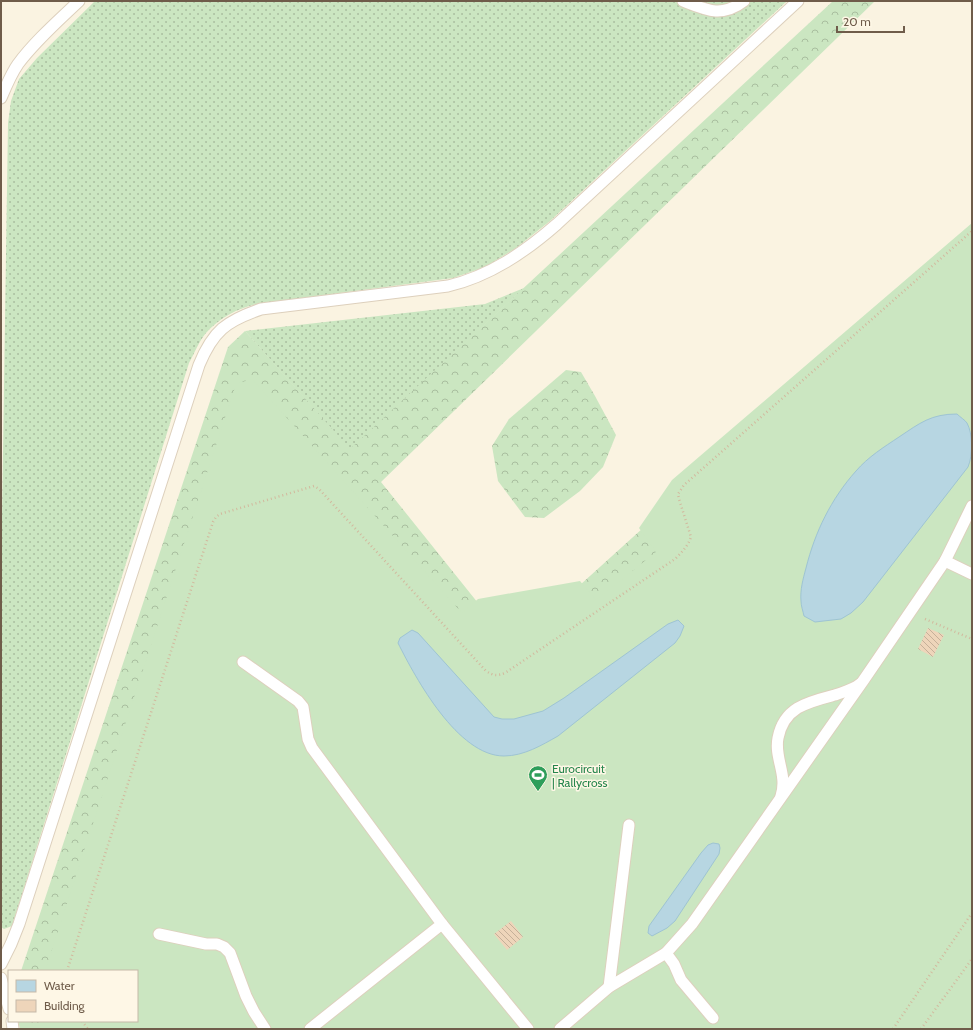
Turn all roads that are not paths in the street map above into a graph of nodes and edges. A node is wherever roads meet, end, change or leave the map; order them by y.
1 (79, 1) edge
2 (683, 1) edge
3 (744, 1) edge
4 (798, 1) edge
5 (1, 98) edge
6 (972, 506) edge
7 (945, 561) junction
8 (972, 574) edge
9 (243, 662) dead end
10 (863, 681) junction
11 (780, 800) junction
12 (629, 825) dead end
13 (442, 924) junction
14 (159, 934) dead end
15 (666, 953) junction
16 (1, 964) edge
17 (1, 978) edge
18 (609, 987) junction
19 (8, 1005) edge
20 (713, 1018) dead end
21 (265, 1029) edge
22 (310, 1029) edge
23 (528, 1029) edge
24 (560, 1029) edge

1 - 5 lane
2 - 3 lane
4 - 16 lane
6 - 7 lane
7 - 8 lane
7 - 10 lane
9 - 13 lane
10 - 11 lane
10 - 11 lane
11 - 15 lane
12 - 18 lane
13 - 22 lane
13 - 23 lane
14 - 21 lane
15 - 18 lane
15 - 20 lane
17 - 19 lane
18 - 24 lane

